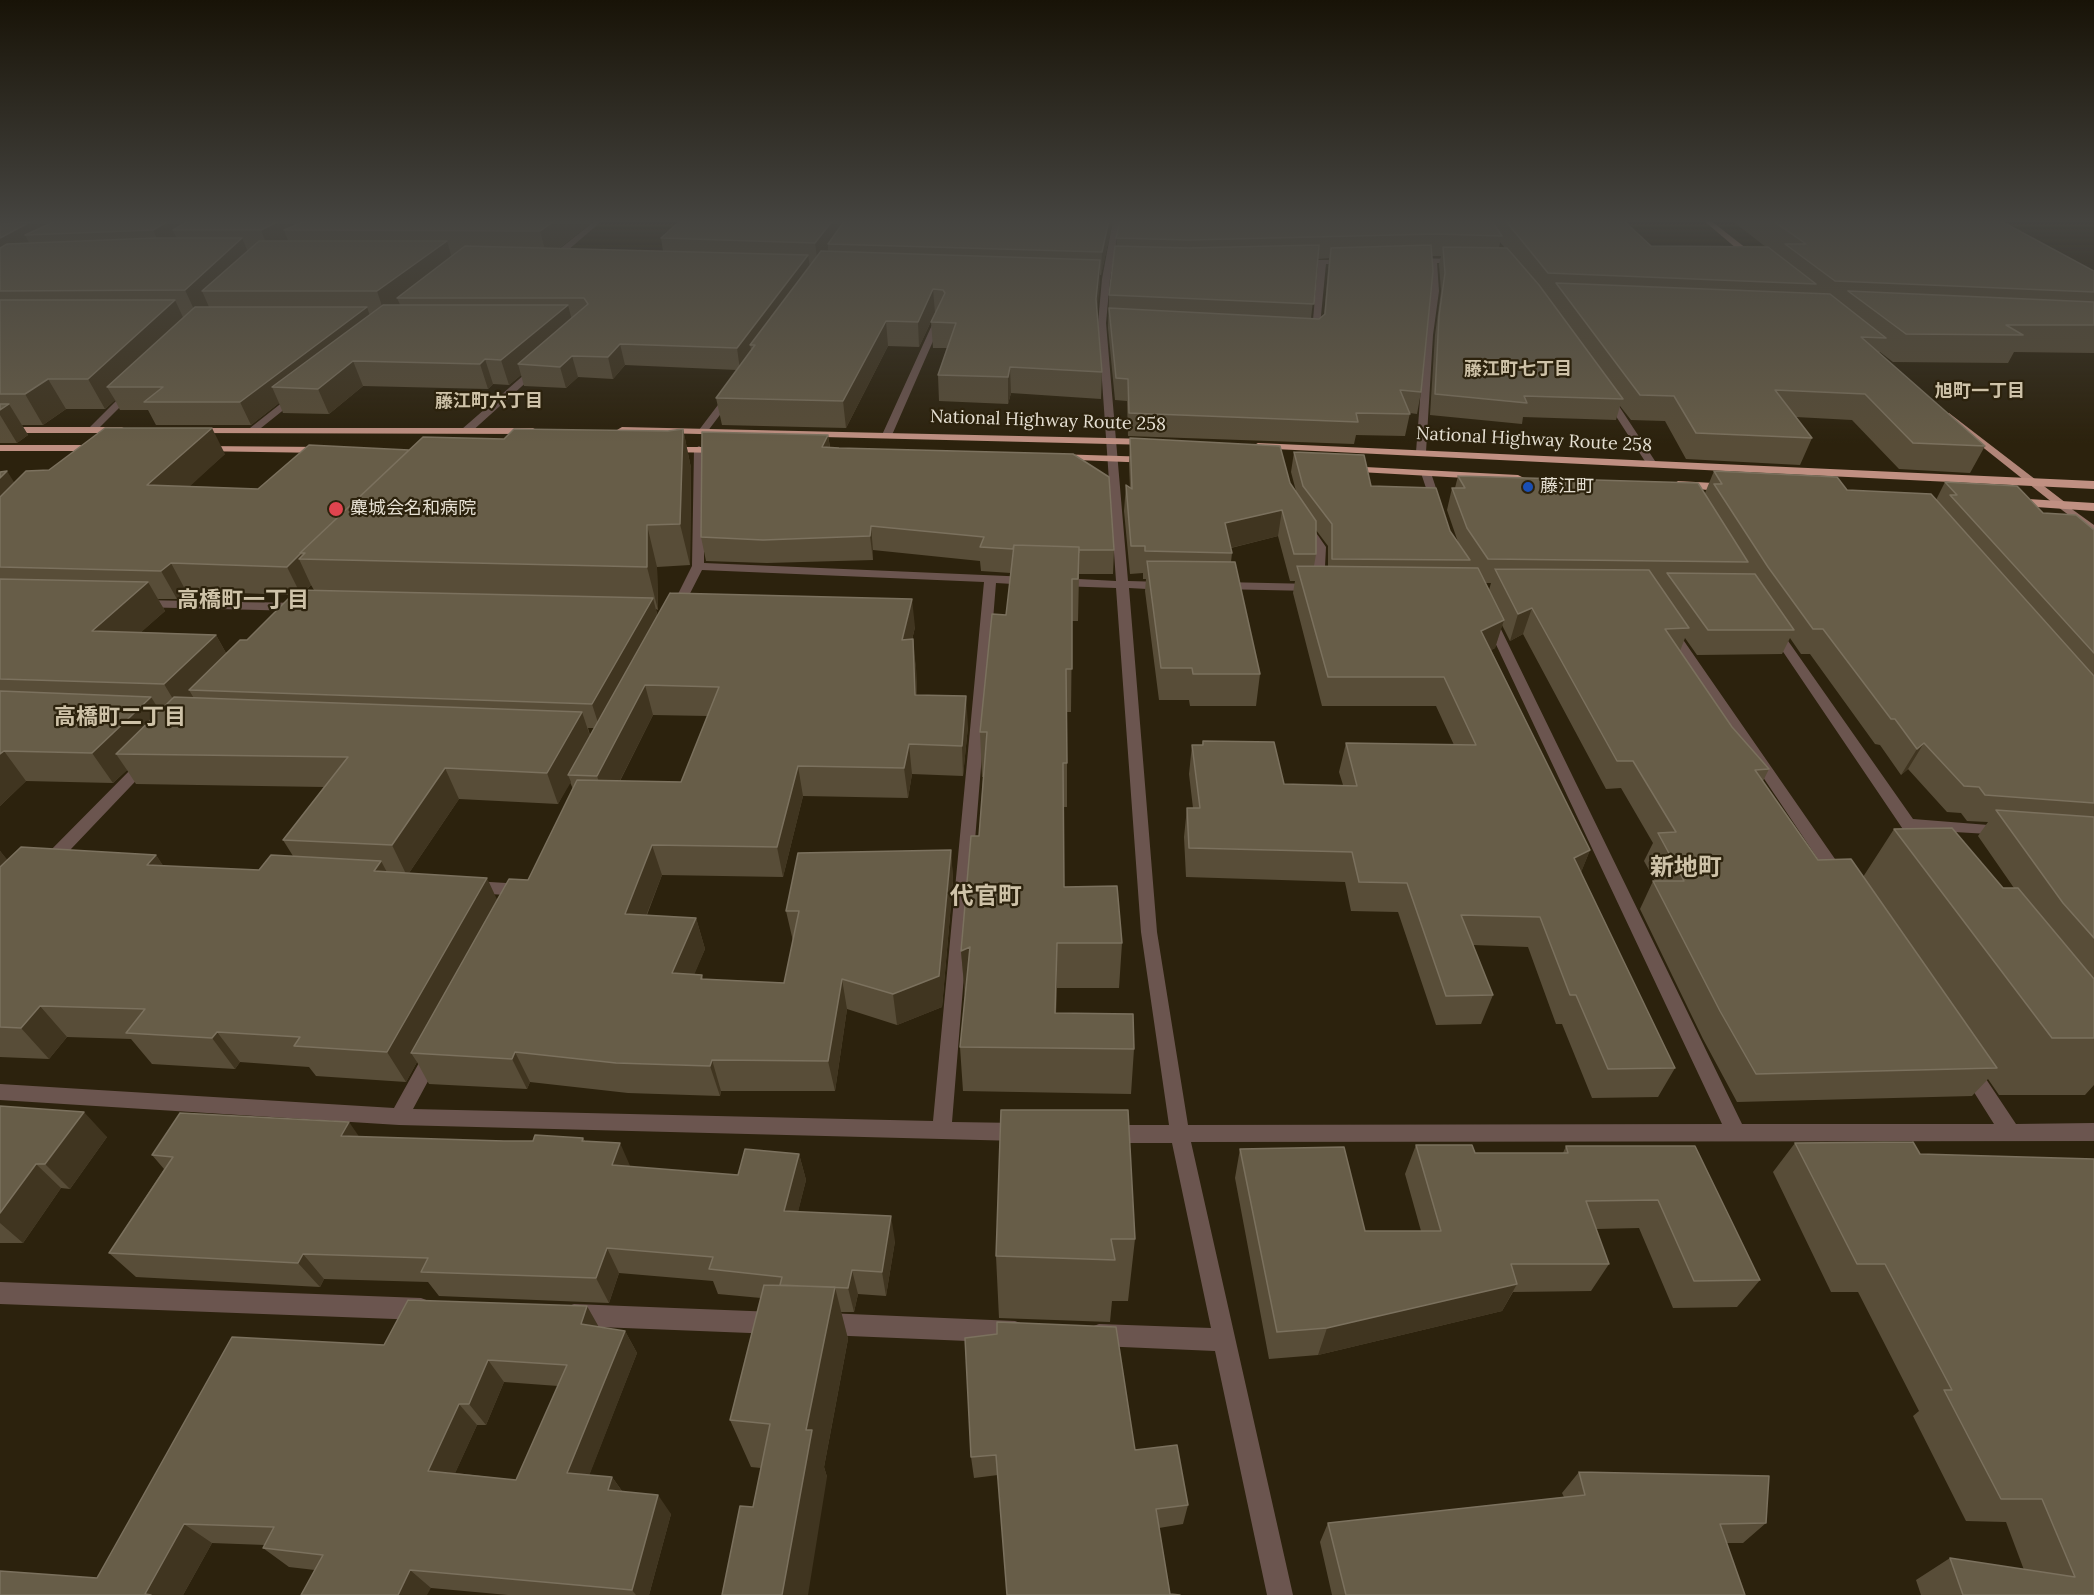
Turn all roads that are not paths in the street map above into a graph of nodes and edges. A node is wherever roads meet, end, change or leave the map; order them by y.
1 (1105, 294) edge
2 (1319, 294) edge
3 (1435, 294) edge
4 (940, 316) edge
5 (1102, 323) junction
6 (1113, 324) edge
7 (1304, 333) edge
8 (546, 360) edge
9 (739, 382) edge
10 (135, 387) edge
11 (305, 389) edge
12 (1605, 391) edge
13 (1938, 407) edge
14 (0, 430) edge
15 (92, 430) junction
16 (138, 430) edge
17 (184, 430) edge
18 (253, 430) junction
19 (609, 430) edge
20 (704, 430) junction
21 (466, 431) junction
22 (549, 431) edge
23 (887, 435) junction
24 (1111, 440) junction
25 (1162, 442) edge
26 (1245, 445) edge
27 (0, 448) edge
28 (79, 448) junction
29 (113, 448) edge
30 (193, 449) edge
31 (652, 449) edge
32 (699, 449) junction
33 (340, 450) edge
34 (734, 450) edge
35 (1421, 452) junction
36 (1041, 456) edge
37 (1113, 458) junction
38 (1162, 460) edge
39 (68, 461) edge
40 (1652, 464) junction
41 (1330, 468) edge
42 (1426, 473) junction
43 (1532, 478) edge
44 (2032, 482) junction
45 (1661, 484) edge
46 (1685, 486) junction
47 (2094, 486) edge
48 (1743, 488) edge
49 (1694, 500) edge
50 (1997, 501) edge
51 (2062, 505) junction
52 (2094, 507) edge
53 (1300, 518) edge
54 (1442, 520) edge
55 (2094, 531) edge
56 (698, 566) junction
57 (990, 579) junction
58 (1122, 585) junction
59 (1180, 586) edge
60 (1203, 586) edge
61 (1481, 600) edge
62 (131, 603) edge
63 (666, 620) edge
64 (1664, 620) edge
65 (1768, 621) edge
66 (281, 623) edge
67 (153, 755) edge
68 (1907, 824) junction
69 (2012, 832) edge
70 (1936, 862) edge
71 (69, 866) edge
72 (451, 886) edge
73 (1844, 886) edge
74 (512, 911) edge
75 (438, 1045) edge
76 (1958, 1053) edge
77 (0, 1092) edge
78 (399, 1117) junction
79 (942, 1130) junction
80 (2011, 1132) junction
81 (2094, 1132) edge
82 (1037, 1133) edge
83 (1736, 1133) junction
84 (1085, 1134) edge
85 (1180, 1136) junction
86 (0, 1293) edge
87 (440, 1310) edge
88 (547, 1314) edge
89 (1034, 1332) edge
90 (1082, 1334) edge
91 (1225, 1340) junction
92 (1280, 1595) edge

1 - 5 street
2 - 7 street
3 - 35 street
4 - 23 street
5 - 6 street
5 - 24 street
8 - 21 street
9 - 20 street
10 - 15 street
11 - 18 street
12 - 40 street
13 - 44 main road
14 - 15 highway
15 - 16 highway
17 - 18 highway
18 - 21 highway
19 - 20 highway, National Highway Route 258
20 - 23 highway, National Highway Route 258
21 - 22 highway
23 - 24 highway, National Highway Route 258
24 - 25 highway, National Highway Route 258
24 - 37 street
26 - 35 highway, National Highway Route 258
27 - 28 highway
28 - 29 highway
28 - 39 street
30 - 33 highway
31 - 32 highway
32 - 34 highway
32 - 56 street
35 - 40 highway, National Highway Route 258
36 - 37 highway, National Highway Route 258
37 - 38 highway, National Highway Route 258
37 - 58 street
40 - 44 highway, National Highway Route 258
41 - 42 highway, National Highway Route 258
42 - 43 highway, National Highway Route 258
42 - 54 street
44 - 47 highway, National Highway Route 258
44 - 51 main road
45 - 46 highway, National Highway Route 258
46 - 48 highway, National Highway Route 258
46 - 49 street
50 - 51 highway
51 - 52 highway
51 - 55 main road
53 - 60 street
56 - 57 street
56 - 63 street
57 - 58 street
57 - 79 street
58 - 59 street
58 - 85 street
61 - 83 street
62 - 66 street
64 - 73 street
65 - 68 street
67 - 71 street
68 - 69 street
68 - 70 street
72 - 74 street
75 - 78 street
76 - 80 street
77 - 78 street
78 - 79 street
79 - 82 street
80 - 81 street
80 - 83 street
83 - 85 street
84 - 85 street
85 - 91 street
86 - 87 street
88 - 89 street
90 - 91 street
91 - 92 street

